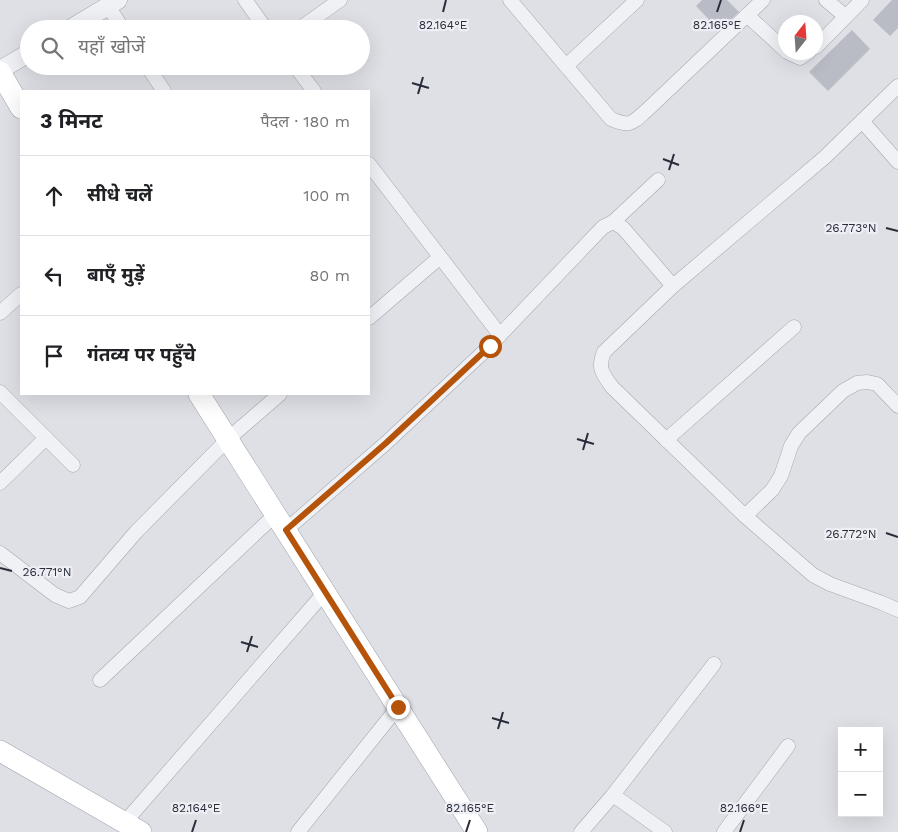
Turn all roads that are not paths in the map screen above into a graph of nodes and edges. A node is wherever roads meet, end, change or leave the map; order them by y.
1 (245, 0) edge
2 (340, 0) edge
3 (510, 0) edge
4 (636, 0) edge
5 (763, 0) edge
6 (826, 0) edge
7 (862, 0) edge
8 (113, 3) edge
9 (747, 15) junction
10 (845, 16) junction
11 (85, 20) edge
12 (120, 20) edge
13 (259, 20) edge
14 (312, 20) edge
15 (823, 40) edge
16 (778, 44) edge
17 (20, 59) edge
18 (566, 66) junction
19 (0, 71) edge
20 (153, 75) edge
21 (302, 75) edge
22 (898, 86) edge
23 (163, 90) edge
24 (313, 90) edge
25 (20, 106) edge
26 (862, 121) junction
27 (898, 162) edge
28 (370, 165) edge
29 (658, 180) dead end
30 (613, 222) junction
31 (439, 258) junction
32 (672, 286) junction
33 (20, 295) edge
34 (0, 313) edge
35 (370, 317) edge
36 (794, 326) dead end
37 (500, 335) junction
38 (0, 392) edge
39 (200, 395) edge
40 (279, 395) edge
41 (898, 406) edge
42 (46, 438) junction
43 (228, 439) junction
44 (666, 440) junction
45 (72, 465) dead end
46 (0, 483) edge
47 (745, 516) junction
48 (281, 522) junction
49 (0, 553) edge
50 (325, 592) junction
51 (898, 610) edge
52 (714, 664) dead end
53 (100, 680) dead end
54 (398, 707) junction
55 (788, 746) dead end
56 (0, 751) edge
57 (613, 795) junction
58 (133, 827) edge
59 (298, 832) edge
60 (477, 832) edge
61 (581, 832) edge
62 (665, 832) edge
63 (724, 832) edge

1 - 13 street
2 - 14 street
3 - 18 street
4 - 18 street
5 - 9 street
6 - 10 street
7 - 10 street
8 - 11 street
8 - 12 street
9 - 16 street
9 - 18 street
10 - 15 street
17 - 19 street
19 - 25 main road
20 - 23 street
21 - 24 street
22 - 26 street
26 - 27 street
26 - 32 street
28 - 31 street
29 - 30 street
30 - 32 street
30 - 37 street
31 - 35 street
31 - 37 street
32 - 44 street
33 - 34 street
36 - 44 street
37 - 48 street
38 - 42 street
39 - 43 main road
40 - 43 street
41 - 47 street
42 - 45 street
42 - 46 street
43 - 48 main road
43 - 49 street
44 - 47 street
47 - 51 street
48 - 50 main road
48 - 53 street
50 - 54 main road
50 - 58 street
52 - 57 street
54 - 59 street
54 - 60 main road
55 - 63 street
56 - 58 main road
57 - 61 street
57 - 62 street

